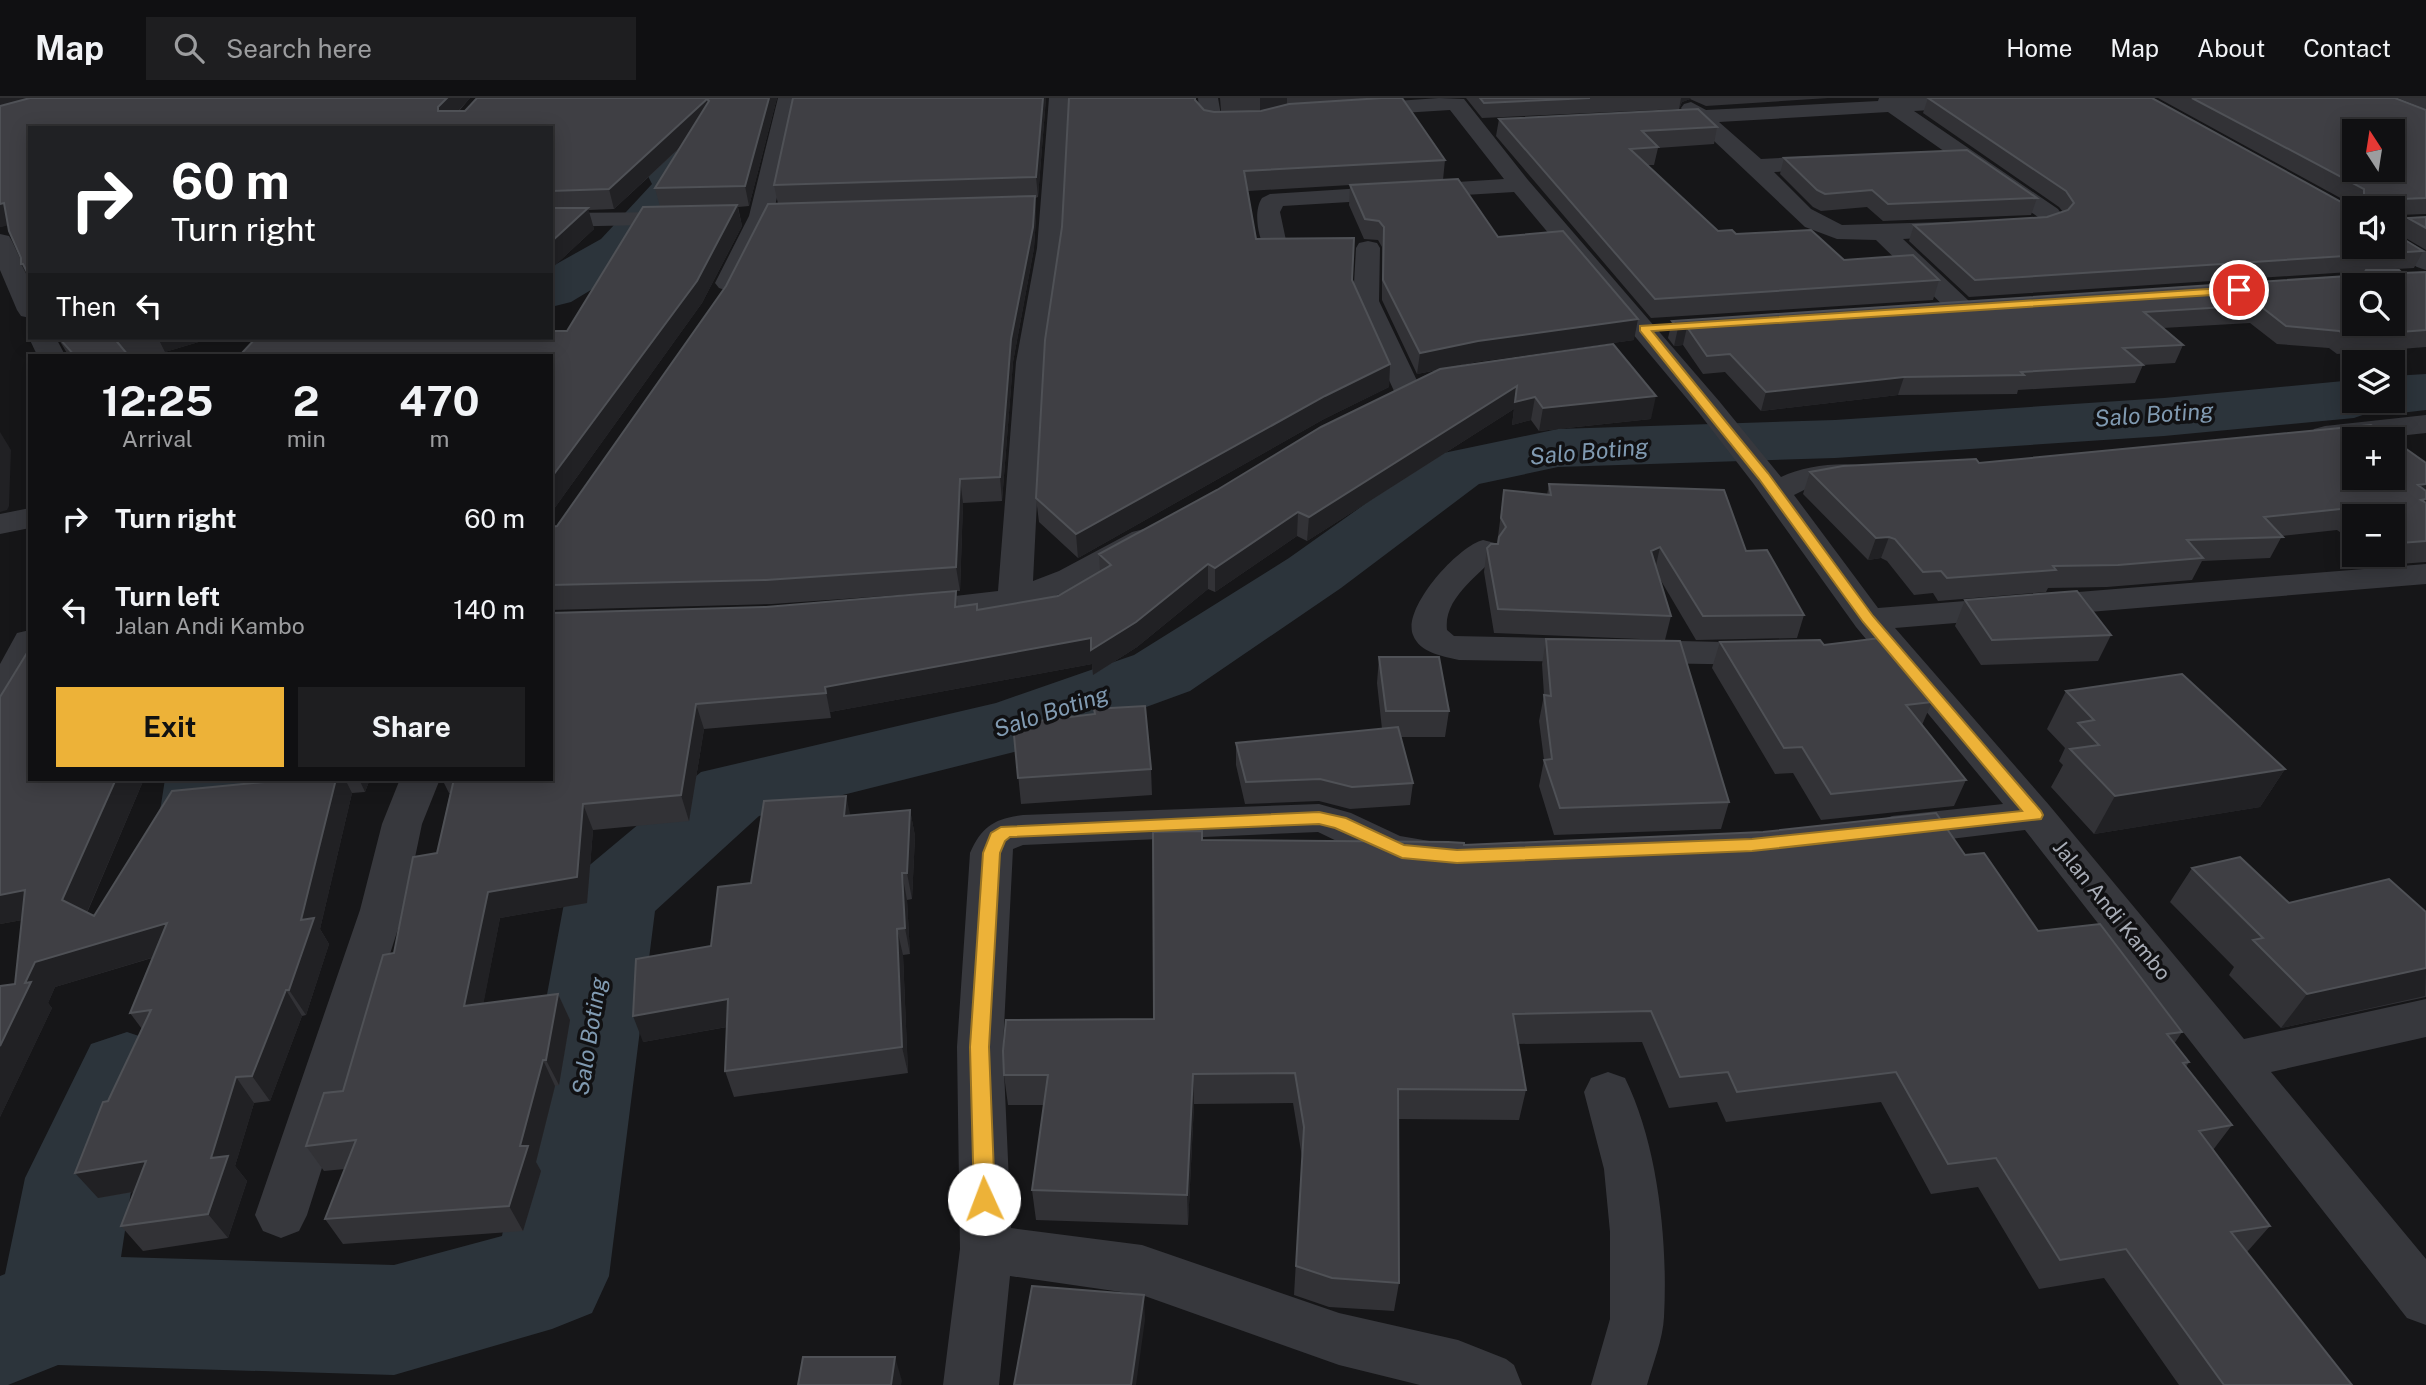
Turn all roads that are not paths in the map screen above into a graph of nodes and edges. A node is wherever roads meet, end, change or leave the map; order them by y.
1 (788, 98) edge
2 (1059, 98) edge
3 (1208, 98) edge
4 (1680, 98) edge
5 (2039, 98) edge
6 (1454, 101) edge
7 (1888, 102) edge
8 (1339, 110) edge
9 (1701, 117) junction
10 (1271, 118) edge
11 (1635, 120) edge
12 (1503, 127) edge
13 (1477, 128) junction
14 (1965, 157) junction
15 (1926, 158) edge
16 (1849, 162) edge
17 (1756, 166) junction
18 (1520, 185) junction
19 (711, 218) edge
20 (553, 220) edge
21 (1882, 233) junction
22 (0, 240) edge
23 (1276, 245) edge
24 (1368, 248) dead end
25 (2405, 255) edge
26 (2421, 273) edge
27 (28, 303) edge
28 (28, 305) edge
29 (716, 306) edge
30 (1921, 309) edge
31 (0, 310) edge
32 (1657, 334) junction
33 (1620, 353) edge
34 (1438, 380) edge
35 (2426, 424) edge
36 (2297, 437) edge
37 (1884, 473) edge
38 (1770, 484) junction
39 (28, 518) edge
40 (0, 524) edge
41 (1170, 524) edge
42 (1483, 550) dead end
43 (2426, 574) edge
44 (1015, 600) junction
45 (874, 612) edge
46 (1871, 639) junction
47 (28, 647) edge
48 (1801, 652) edge
49 (0, 700) edge
50 (418, 781) edge
51 (2035, 815) junction
52 (1856, 835) edge
53 (1470, 856) edge
54 (2426, 1018) edge
55 (2234, 1061) junction
56 (1608, 1092) dead end
57 (281, 1215) dead end
58 (986, 1249) junction
59 (2426, 1300) edge
60 (971, 1385) edge
61 (1494, 1385) edge
62 (1619, 1385) edge

1 - 29 street
2 - 44 street
3 - 10 street
4 - 9 street
5 - 7 street
6 - 8 street
6 - 13 street, Jalan Andi Kambo
7 - 9 street
7 - 14 street
9 - 11 street
9 - 17 street
12 - 13 street
13 - 18 street, Jalan Andi Kambo
14 - 15 street
14 - 21 street
16 - 17 street
17 - 21 street
18 - 23 street
18 - 32 street, Jalan Andi Kambo
19 - 20 street
21 - 30 street
22 - 27 street
24 - 34 street
25 - 26 street
28 - 31 street
32 - 33 street
32 - 38 street, Jalan Andi Kambo
35 - 36 street
37 - 38 street
38 - 46 street, Jalan Andi Kambo
39 - 40 street
41 - 44 street
42 - 48 street
43 - 46 street
44 - 45 street
46 - 51 street, Jalan Andi Kambo
47 - 49 street
50 - 57 street
51 - 52 street
51 - 55 street, Jalan Andi Kambo
53 - 58 street
54 - 55 street
55 - 59 street, Jalan Andi Kambo
56 - 62 street
58 - 60 street
58 - 61 street

